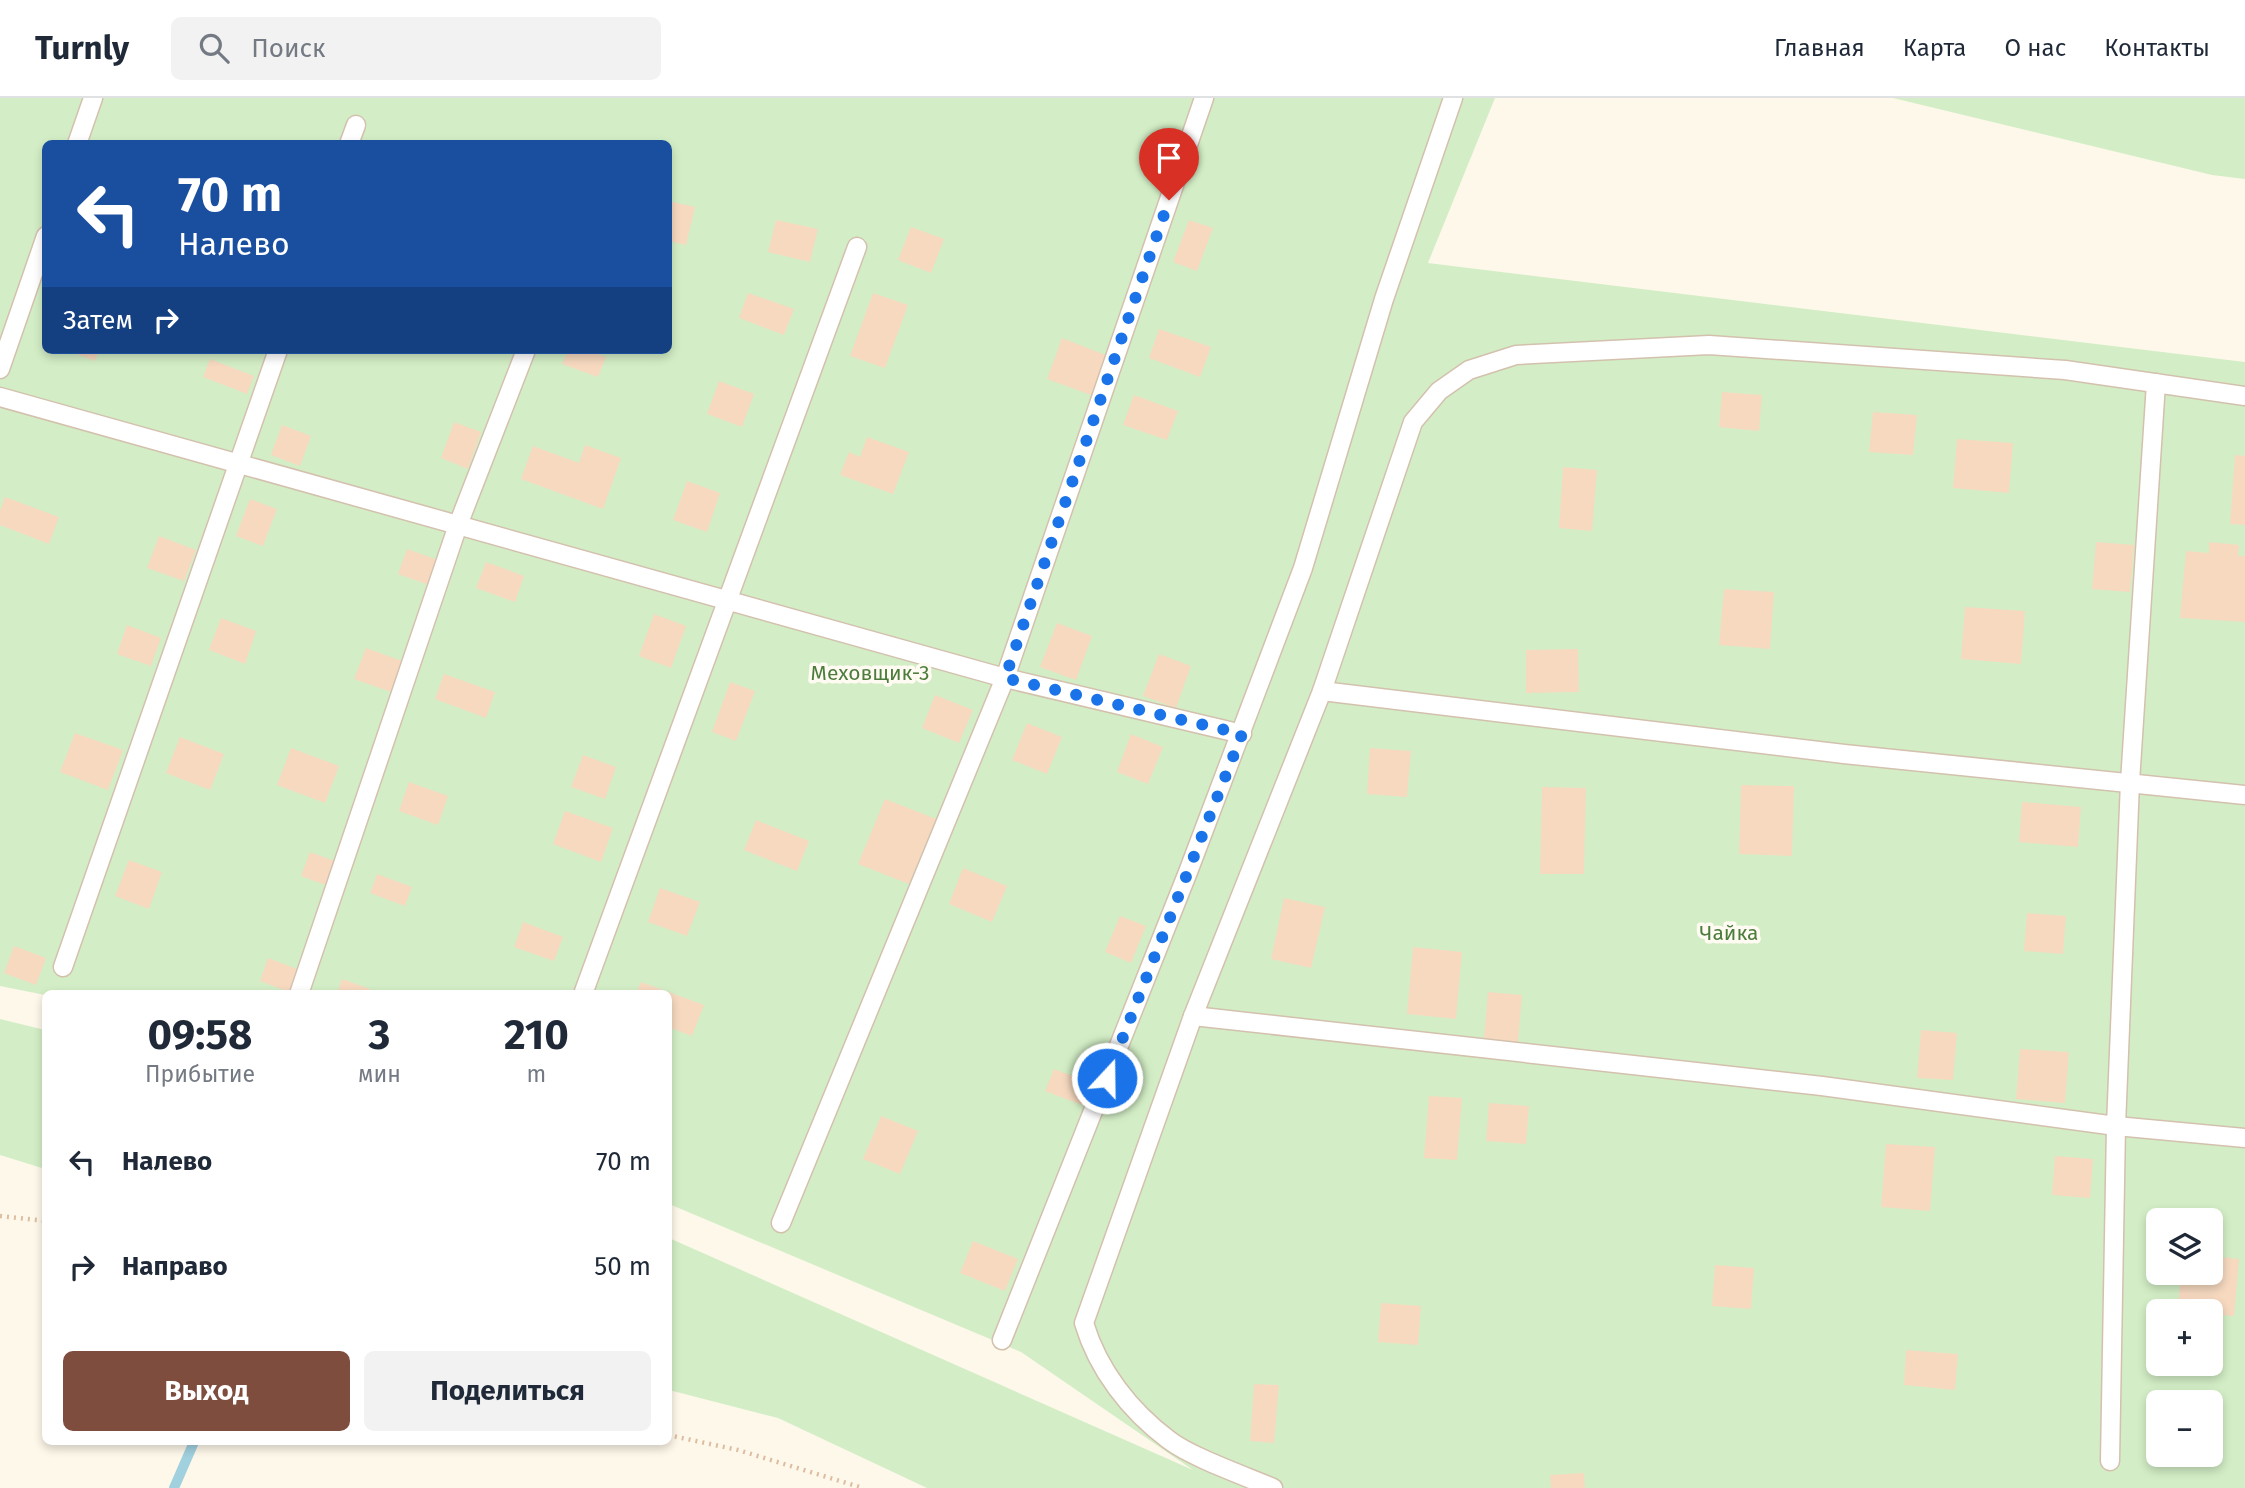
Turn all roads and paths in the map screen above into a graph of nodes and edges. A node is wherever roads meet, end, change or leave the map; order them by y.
1 (93, 98) edge
2 (1204, 98) edge
3 (1453, 98) edge
4 (356, 125) dead end
5 (78, 140) edge
6 (350, 140) edge
7 (857, 247) dead end
8 (42, 248) edge
9 (277, 354) edge
10 (524, 354) edge
11 (0, 369) edge
12 (2156, 383) junction
13 (2245, 396) edge
14 (0, 397) edge
15 (239, 464) junction
16 (458, 525) junction
17 (727, 600) junction
18 (1005, 678) junction
19 (1322, 691) junction
20 (1242, 734) junction
21 (2130, 782) junction
22 (2245, 794) edge
23 (63, 967) dead end
24 (300, 990) edge
25 (584, 990) edge
26 (1193, 1016) junction
27 (2116, 1125) junction
28 (2245, 1138) edge
29 (0, 1216) edge
30 (42, 1221) edge
31 (782, 1223) dead end
32 (1002, 1340) dead end
33 (672, 1436) edge
34 (2110, 1461) dead end
35 (863, 1488) edge
36 (1273, 1488) edge

1 - 5 lane
2 - 18 lane
3 - 20 lane
4 - 6 lane
7 - 17 lane
8 - 11 lane
9 - 15 lane
10 - 16 lane
12 - 13 lane
12 - 19 lane
12 - 21 lane
14 - 15 lane
15 - 16 lane
15 - 23 lane
16 - 17 lane
16 - 24 lane
17 - 18 lane
17 - 25 lane
18 - 20 lane
18 - 31 lane
19 - 21 lane
19 - 26 lane
20 - 32 lane
21 - 22 lane
21 - 27 lane
26 - 27 lane
26 - 36 lane
27 - 28 lane
27 - 34 lane
29 - 30 path
33 - 35 path

